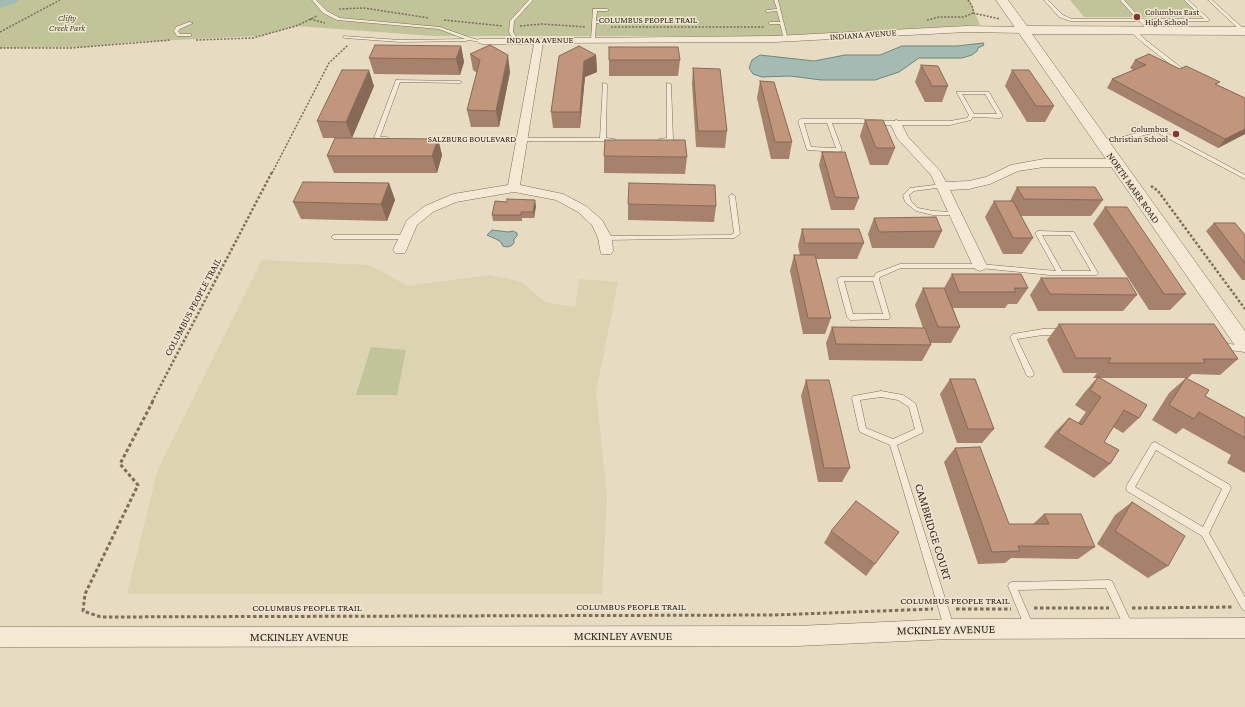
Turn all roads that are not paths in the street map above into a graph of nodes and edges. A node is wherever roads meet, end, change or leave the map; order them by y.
1 (314, 0) edge
2 (531, 0) edge
3 (776, 0) edge
4 (1002, 0) edge
5 (1046, 0) edge
6 (1122, 0) edge
7 (1186, 0) edge
8 (1210, 0) edge
9 (607, 10) dead end
10 (779, 10) junction
11 (767, 11) dead end
12 (1140, 20) junction
13 (606, 22) dead end
14 (191, 23) dead end
15 (770, 23) dead end
16 (594, 25) junction
17 (782, 25) junction
18 (1023, 30) junction
19 (1133, 31) junction
20 (1150, 31) junction
21 (1244, 32) edge
22 (189, 36) dead end
23 (345, 37) dead end
24 (786, 39) junction
25 (470, 40) junction
26 (516, 40) junction
27 (539, 40) junction
28 (594, 40) junction
29 (482, 41) joint
30 (1189, 74) edge
31 (460, 82) dead end
32 (605, 84) dead end
33 (669, 84) dead end
34 (972, 115) junction
35 (829, 121) junction
36 (896, 123) junction
37 (390, 139) edge
38 (419, 139) edge
39 (523, 139) junction
40 (603, 140) junction
41 (618, 140) edge
42 (655, 140) edge
43 (1100, 141) junction
44 (1115, 162) junction
45 (1245, 177) edge
46 (942, 186) junction
47 (514, 188) junction
48 (732, 196) dead end
49 (955, 214) junction
50 (334, 236) dead end
51 (404, 237) junction
52 (605, 244) joint
53 (400, 250) dead end
54 (980, 266) junction
55 (1060, 273) junction
56 (876, 279) junction
57 (1067, 332) edge
58 (1218, 342) edge
59 (1245, 345) edge
60 (1245, 349) edge
61 (1030, 374) dead end
62 (893, 443) junction
63 (1204, 534) junction
64 (1241, 606) edge
65 (1245, 628) edge
66 (950, 629) junction
67 (1030, 629) junction
68 (1130, 629) junction
69 (0, 637) edge

1 - 25 lane
2 - 26 lane
3 - 10 lane
4 - 18 street, NORTH MARR ROAD
5 - 12 lane
6 - 12 lane
7 - 12 lane
8 - 21 lane
9 - 16 lane
10 - 11 lane
10 - 17 lane
12 - 20 lane
13 - 16 lane
14 - 22 lane
15 - 17 lane
16 - 28 lane
17 - 24 lane
18 - 19 street, INDIANA AVENUE
18 - 24 street, INDIANA AVENUE
18 - 43 street, NORTH MARR ROAD
19 - 20 street, INDIANA AVENUE
19 - 30 lane
20 - 21 street, INDIANA AVENUE
23 - 25 lane
24 - 28 street, INDIANA AVENUE
25 - 29 lane
26 - 27 street, INDIANA AVENUE
26 - 29 street, INDIANA AVENUE
27 - 28 street, INDIANA AVENUE
27 - 39 street, SALZBURG BOULEVARD
31 - 37 lane
32 - 40 lane
33 - 42 lane
34 - 34 lane
34 - 36 lane
35 - 35 lane
35 - 36 lane
36 - 46 street
38 - 39 lane, SALZBURG BOULEVARD
39 - 40 lane, SALZBURG BOULEVARD
39 - 47 street, SALZBURG BOULEVARD
40 - 41 lane, SALZBURG BOULEVARD
43 - 44 street, NORTH MARR ROAD
43 - 45 lane
44 - 46 street
44 - 59 street, NORTH MARR ROAD
46 - 49 street
46 - 49 lane
47 - 51 street
47 - 52 street
48 - 52 lane
49 - 54 street
50 - 51 lane
51 - 53 street
54 - 55 lane
54 - 56 lane
55 - 55 lane
56 - 56 lane
57 - 61 lane
58 - 60 lane
62 - 62 lane
62 - 66 lane, CAMBRIDGE COURT
63 - 63 lane
63 - 64 lane
65 - 68 street, MCKINLEY AVENUE
66 - 67 street, MCKINLEY AVENUE
66 - 69 street, MCKINLEY AVENUE
67 - 68 street, MCKINLEY AVENUE
67 - 68 lane

